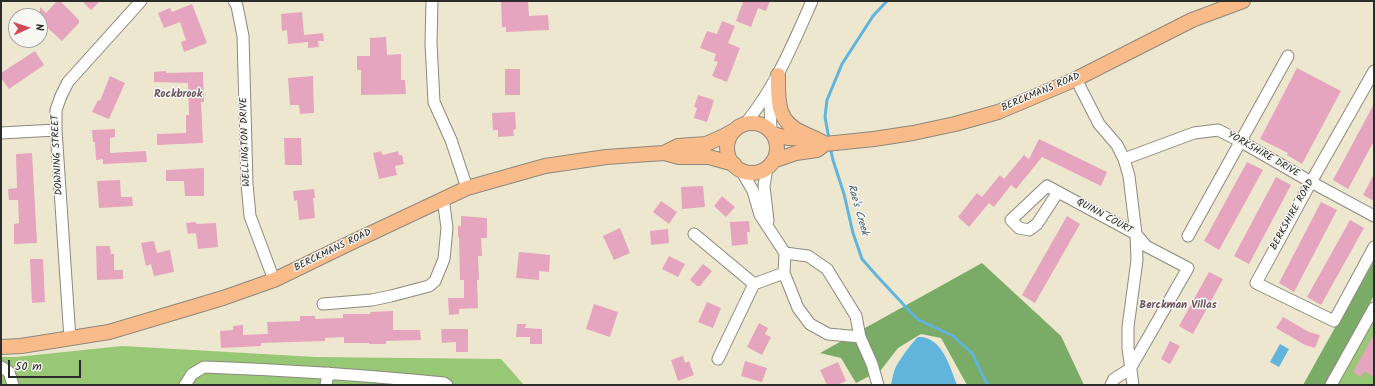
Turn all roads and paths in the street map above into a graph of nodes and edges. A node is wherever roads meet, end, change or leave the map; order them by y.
1 (141, 1) edge
2 (234, 1) edge
3 (432, 1) edge
4 (812, 1) edge
5 (1238, 2) edge
6 (1288, 56) dead end
7 (1374, 71) edge
8 (778, 75) junction
9 (1076, 79) junction
10 (740, 127) junction
11 (56, 130) junction
12 (1, 133) edge
13 (772, 133) junction
14 (821, 141) junction
15 (1240, 141) junction
16 (664, 153) junction
17 (1124, 159) junction
18 (770, 164) junction
19 (738, 167) junction
20 (1311, 182) junction
21 (467, 188) junction
22 (1058, 192) dead end
23 (443, 198) junction
24 (1374, 216) edge
25 (769, 227) junction
26 (694, 234) dead end
27 (1136, 234) junction
28 (1188, 236) dead end
29 (1374, 247) edge
30 (785, 253) junction
31 (784, 273) junction
32 (274, 280) junction
33 (754, 284) junction
34 (323, 304) dead end
35 (1374, 308) edge
36 (860, 337) junction
37 (70, 339) junction
38 (1, 347) edge
39 (718, 359) dead end
40 (1, 367) edge
41 (1130, 369) junction
42 (328, 373) junction
43 (13, 385) edge
44 (185, 385) edge
45 (326, 385) edge
46 (447, 385) edge
47 (878, 385) edge
48 (1111, 385) edge
49 (1133, 385) edge
50 (1331, 385) edge

1 - 11 street, DOWNING STREET
2 - 32 street, WELLINGTON DRIVE
3 - 21 street
4 - 8 street
5 - 9 main road, BERCKMANS ROAD
6 - 15 street
7 - 20 street, BERKSHIRE ROAD
8 - 10 street
8 - 13 street
8 - 14 main road
9 - 14 main road, BERCKMANS ROAD
9 - 17 street
10 - 13 main road
10 - 16 main road, BERCKMANS ROAD
10 - 19 main road
11 - 12 street
11 - 37 street, DOWNING STREET
13 - 14 main road, BERCKMANS ROAD
13 - 18 main road
14 - 18 main road, BERCKMANS ROAD
15 - 17 street, YORKSHIRE DRIVE
15 - 20 street, YORKSHIRE DRIVE
15 - 28 street
16 - 19 main road, BERCKMANS ROAD
16 - 21 main road, BERCKMANS ROAD
17 - 27 street
18 - 19 main road
18 - 25 street
19 - 25 street
20 - 24 street, YORKSHIRE DRIVE
20 - 29 street, BERKSHIRE ROAD
21 - 23 main road, BERCKMANS ROAD
22 - 27 street, QUINN COURT
23 - 32 main road, BERCKMANS ROAD
23 - 34 street
25 - 30 street
26 - 33 street
27 - 41 street
27 - 41 street, QUINN COURT
30 - 31 street
30 - 36 street
31 - 33 street
31 - 36 street
32 - 37 main road, BERCKMANS ROAD
33 - 39 street
35 - 50 street
36 - 47 street
37 - 38 main road, BERCKMANS ROAD
40 - 43 street
41 - 48 street
41 - 49 street
42 - 44 street
42 - 45 street
42 - 46 street

